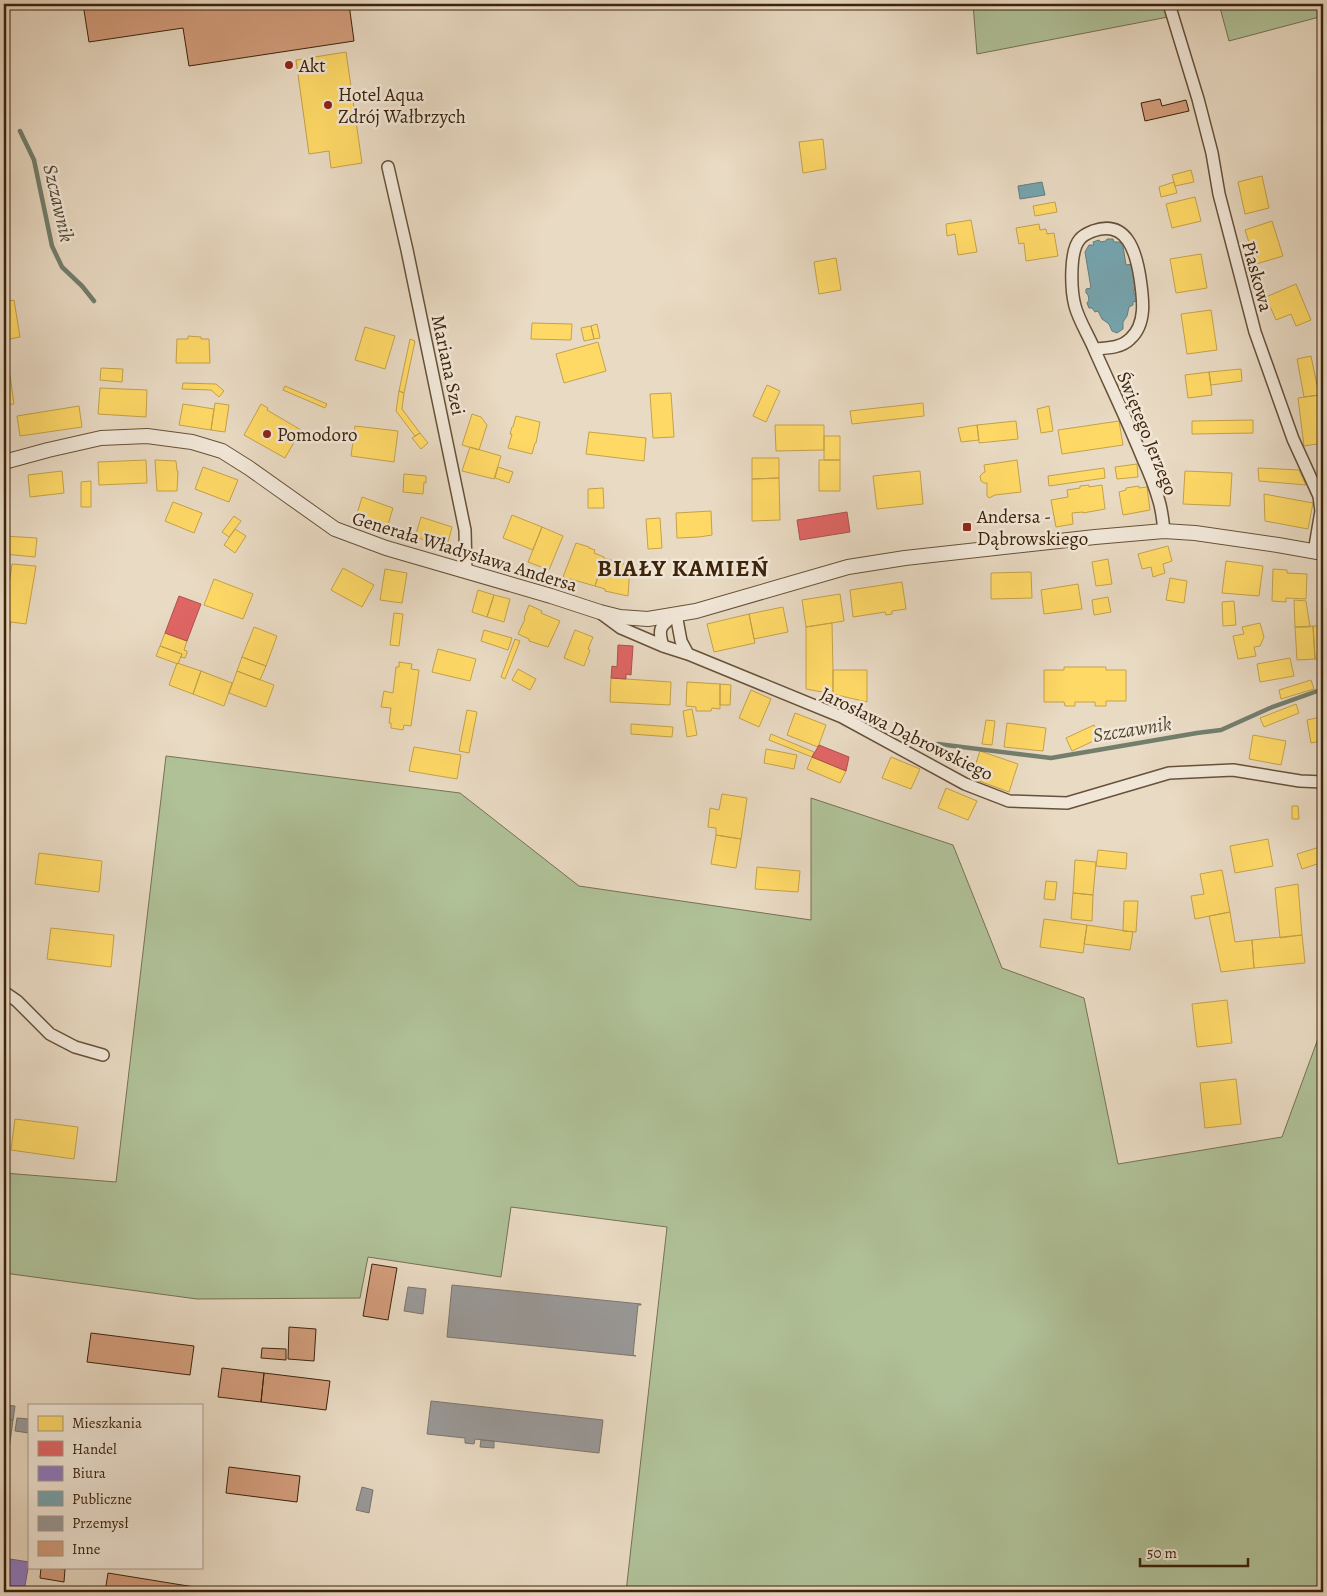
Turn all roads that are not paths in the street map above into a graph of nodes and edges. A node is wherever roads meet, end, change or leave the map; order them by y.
1 (1169, 4) edge
2 (388, 167) dead end
3 (1094, 349) junction
4 (4, 462) edge
5 (1164, 531) junction
6 (1319, 553) edge
7 (466, 571) junction
8 (600, 612) junction
9 (676, 614) junction
10 (663, 646) junction
11 (688, 654) junction
12 (1323, 782) edge
13 (4, 992) edge
14 (103, 1055) dead end

1 - 6 street, Piaskowa
2 - 7 street, Mariana Szei
3 - 3 street, Świętego Jerzego
3 - 5 street, Świętego Jerzego
4 - 7 street, Generała Władysława Andersa
5 - 6 street, Generała Władysława Andersa
5 - 9 street, Generała Władysława Andersa
7 - 8 street, Generała Władysława Andersa
8 - 9 street, Generała Władysława Andersa
8 - 10 street, Jarosława Dąbrowskiego
9 - 10 street
9 - 11 street
10 - 11 street, Jarosława Dąbrowskiego
11 - 12 street, Jarosława Dąbrowskiego
13 - 14 street

